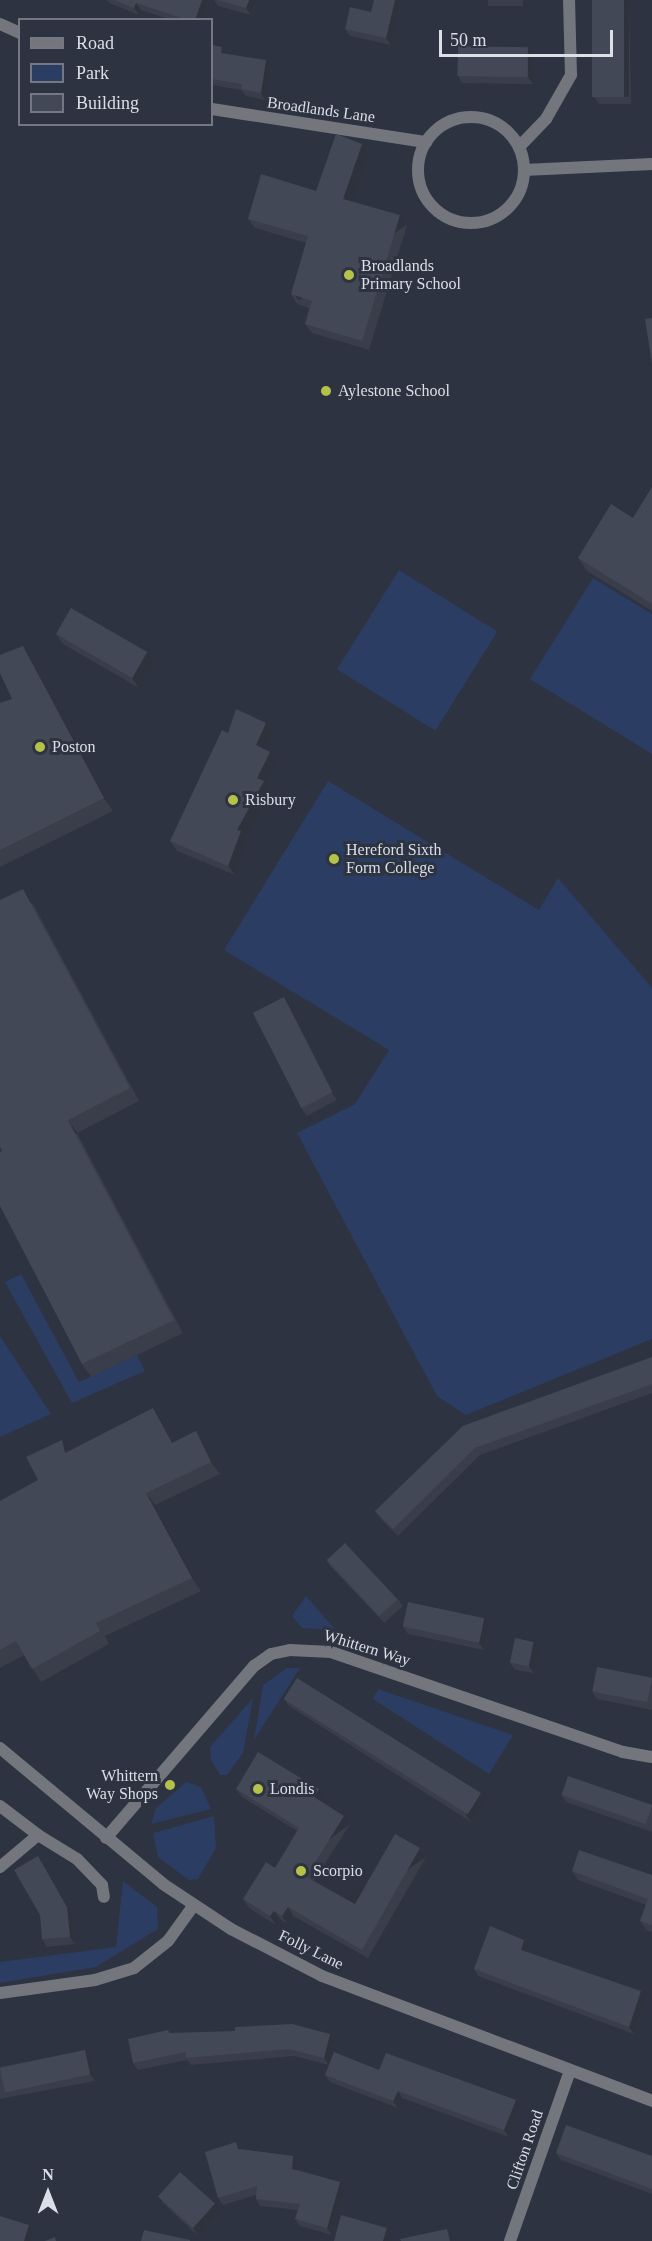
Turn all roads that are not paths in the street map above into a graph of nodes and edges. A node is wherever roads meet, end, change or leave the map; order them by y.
1 (569, 0) edge
2 (0, 24) edge
3 (18, 32) edge
4 (213, 109) edge
5 (426, 142) junction
6 (519, 147) junction
7 (652, 164) edge
8 (524, 170) junction
9 (0, 1748) edge
10 (652, 1756) edge
11 (0, 1806) edge
12 (38, 1835) junction
13 (106, 1838) junction
14 (0, 1867) edge
15 (104, 1897) dead end
16 (194, 1905) junction
17 (0, 1993) edge
18 (570, 2070) junction
19 (652, 2102) edge
20 (510, 2241) edge

1 - 6 street
2 - 3 street
4 - 5 street, Broadlands Lane
5 - 6 street
5 - 8 street
6 - 8 street
7 - 8 street
9 - 13 street, Folly Lane
10 - 13 street, Whittern Way
11 - 12 street
12 - 14 street
12 - 15 street
13 - 16 street, Folly Lane
16 - 17 street
16 - 18 street, Folly Lane
18 - 19 street, Folly Lane
18 - 20 street, Clifton Road

